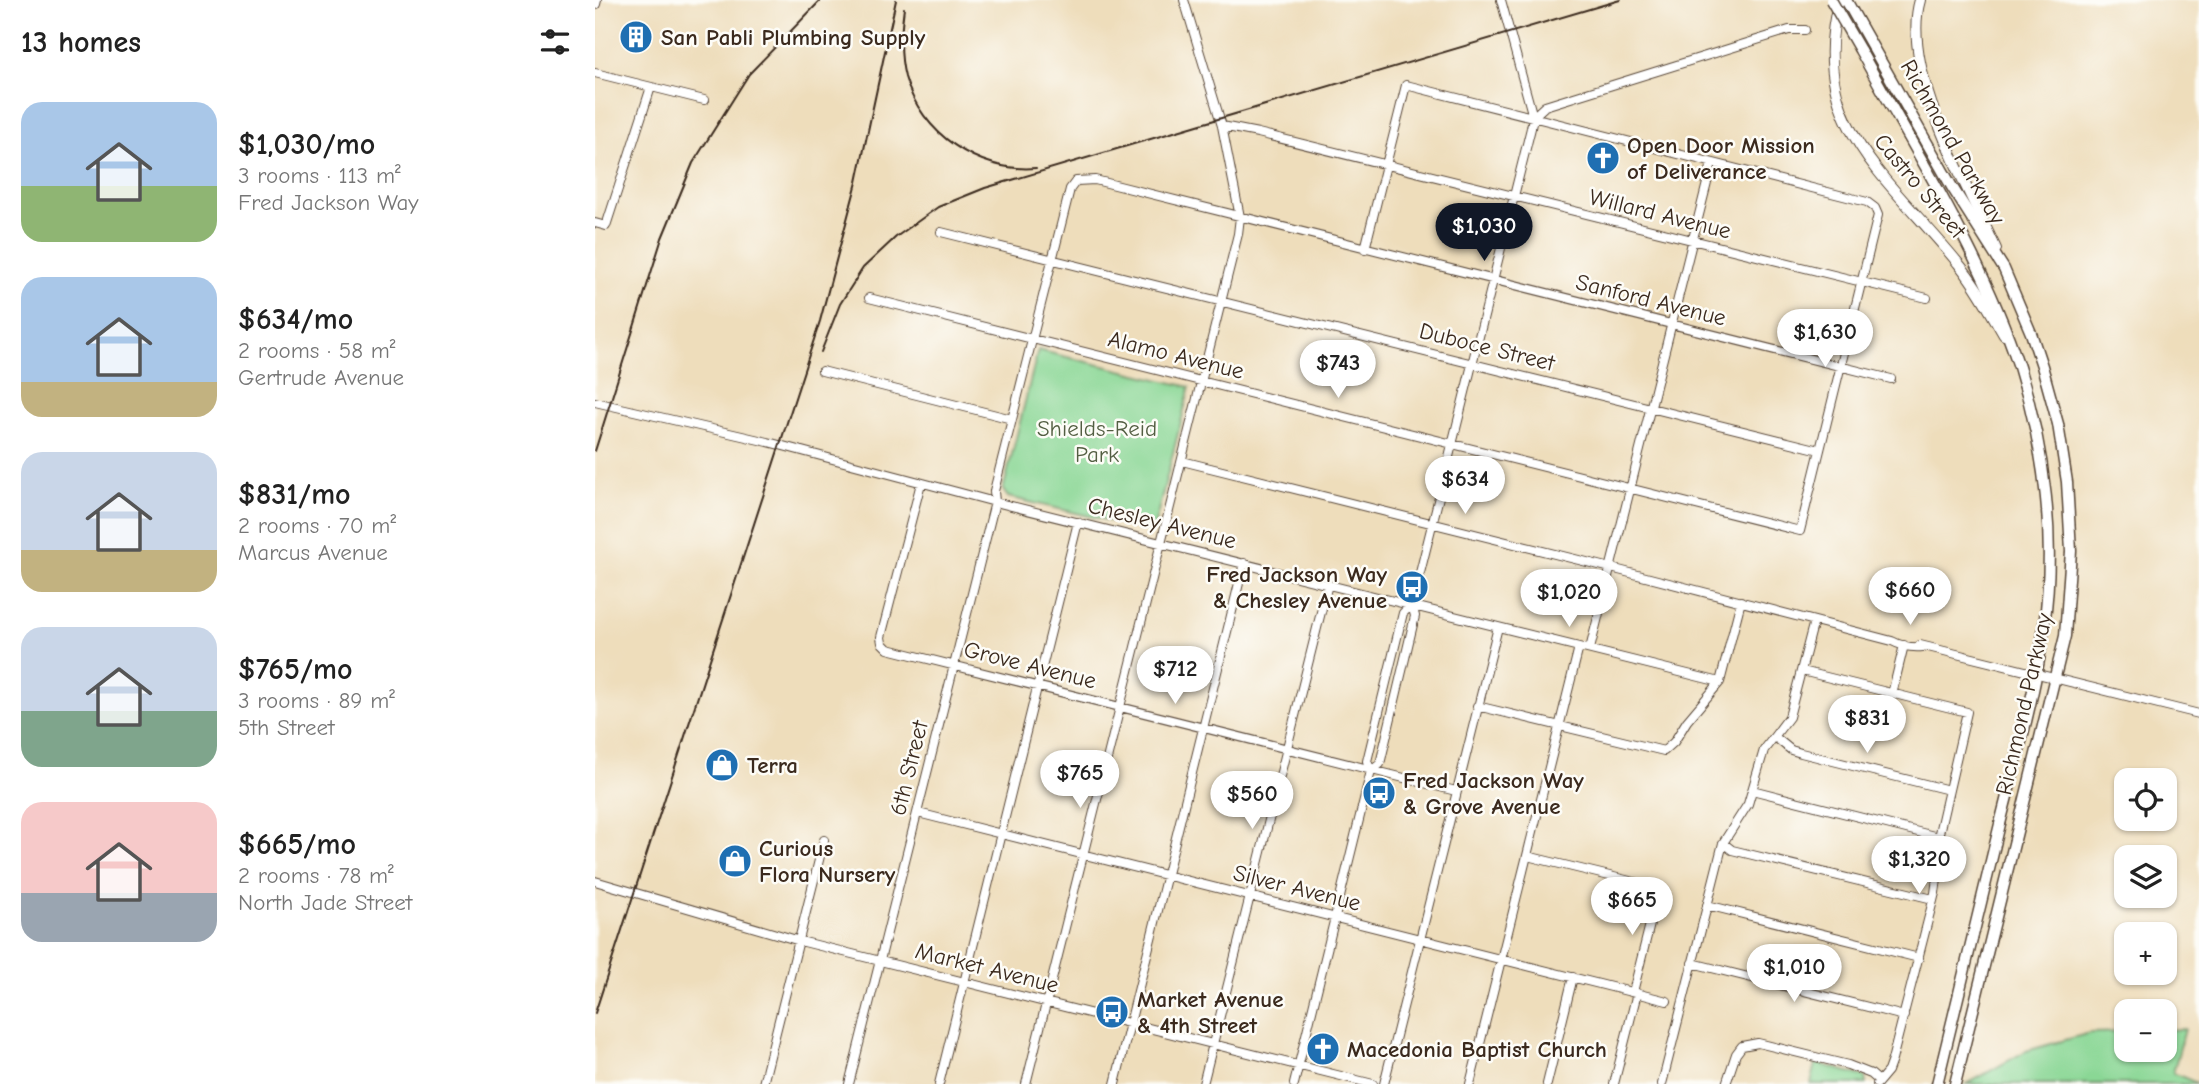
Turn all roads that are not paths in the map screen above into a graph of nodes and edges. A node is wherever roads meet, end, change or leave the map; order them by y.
1 (1184, 0) edge
2 (1501, 0) edge
3 (1831, 0) edge
4 (1839, 0) edge
5 (1846, 0) edge
6 (1920, 0) edge
7 (1805, 30) dead end
8 (595, 72) edge
9 (651, 87) junction
10 (704, 100) dead end
11 (1533, 117) junction
12 (1222, 126) junction
13 (1712, 163) junction
14 (1387, 165) junction
15 (1076, 181) joint
16 (1514, 197) junction
17 (1240, 217) junction
18 (595, 223) edge
19 (941, 232) dead end
20 (1692, 241) junction
21 (1365, 249) junction
22 (1053, 260) junction
23 (2004, 269) junction
24 (1493, 280) junction
25 (1861, 283) junction
26 (869, 298) dead end
27 (1927, 298) dead end
28 (1222, 302) junction
29 (1671, 325) junction
30 (1032, 339) junction
31 (2010, 344) junction
32 (1473, 364) junction
33 (1840, 367) junction
34 (822, 371) dead end
35 (1891, 379) dead end
36 (1202, 382) junction
37 (595, 402) edge
38 (1651, 408) junction
39 (1012, 419) junction
40 (1453, 444) junction
41 (1820, 450) junction
42 (1182, 461) junction
43 (921, 483) junction
44 (1630, 488) junction
45 (995, 502) junction
46 (1078, 522) junction
47 (1433, 523) junction
48 (1161, 543) junction
49 (1244, 563) junction
50 (1611, 568) junction
51 (1328, 584) junction
52 (1741, 601) junction
53 (1412, 605) junction
54 (1814, 621) junction
55 (1498, 627) junction
56 (1892, 641) junction
57 (1904, 645) junction
58 (1579, 647) junction
59 (1923, 647) junction
60 (1590, 649) junction
61 (953, 666) junction
62 (1802, 671) junction
63 (2036, 675) junction
64 (2054, 679) junction
65 (1720, 682) junction
66 (1037, 687) junction
67 (1892, 694) junction
68 (1477, 706) junction
69 (1120, 707) junction
70 (2199, 713) edge
71 (1559, 727) junction
72 (1204, 729) junction
73 (1775, 737) junction
74 (1287, 749) junction
75 (1371, 771) junction
76 (1752, 790) junction
77 (1949, 790) junction
78 (1456, 791) junction
79 (918, 813) junction
80 (1000, 834) junction
81 (1938, 837) junction
82 (824, 839) dead end
83 (1723, 843) junction
84 (1083, 856) junction
85 (1527, 856) junction
86 (1167, 876) junction
87 (595, 881) edge
88 (1251, 897) junction
89 (1933, 899) junction
90 (1707, 905) junction
91 (1335, 918) junction
92 (1420, 939) junction
93 (800, 941) junction
94 (1919, 958) junction
95 (1502, 959) junction
96 (880, 961) junction
97 (1692, 963) junction
98 (1573, 977) junction
99 (964, 982) junction
100 (1635, 993) junction
101 (1667, 1001) dead end
102 (1047, 1003) junction
103 (1904, 1016) junction
104 (1130, 1023) junction
105 (1214, 1043) junction
106 (1299, 1065) junction
107 (1878, 1082) edge
108 (763, 1084) edge
109 (849, 1084) edge
110 (939, 1084) edge
111 (1026, 1084) edge
112 (1115, 1084) edge
113 (1203, 1084) edge
114 (1294, 1084) edge
115 (1373, 1084) edge
116 (1384, 1084) edge
117 (1470, 1084) edge
118 (1547, 1084) edge
119 (1615, 1084) edge
120 (1662, 1084) edge
121 (1726, 1084) edge
122 (1937, 1084) edge
123 (1955, 1084) edge

1 - 12 street
2 - 11 street
3 - 31 highway, Richmond Parkway, bridge
4 - 31 main road, Castro Street
5 - 23 highway, Richmond Parkway
6 - 23 main road, Castro Street
7 - 11 street
8 - 9 street
9 - 10 street
9 - 18 street
11 - 13 street
11 - 14 street
11 - 16 street
12 - 14 street, Willard Avenue
12 - 17 street
13 - 20 street
13 - 25 street
14 - 16 street, Willard Avenue
14 - 21 street
15 - 17 street, Sanford Avenue
15 - 22 street, 6th Street
16 - 20 street, Willard Avenue
16 - 24 street
17 - 21 street, Sanford Avenue
17 - 28 street
19 - 22 street, Duboce Street
20 - 25 street, Willard Avenue
20 - 29 street
21 - 24 street, Sanford Avenue
22 - 28 street, Duboce Street
22 - 30 street, 6th Street
23 - 64 highway, Richmond Parkway
24 - 29 street, Sanford Avenue
24 - 32 street
25 - 27 street, Willard Avenue
25 - 33 street
26 - 30 street, Alamo Avenue
28 - 32 street, Duboce Street
28 - 36 street
29 - 33 street, Sanford Avenue
29 - 38 street
30 - 36 street, Alamo Avenue
30 - 39 street, 6th Street
31 - 63 highway, Richmond Parkway
32 - 38 street, Duboce Street
32 - 40 street
33 - 35 street, Sanford Avenue
33 - 41 street
34 - 39 street
36 - 40 street, Alamo Avenue
36 - 42 street
37 - 43 street, Chesley Avenue
38 - 41 street, Duboce Street
38 - 44 street
39 - 45 street, 6th Street
40 - 44 street, Alamo Avenue
40 - 47 street
41 - 44 street, Alamo Avenue
42 - 47 street
42 - 48 street
43 - 45 street, Chesley Avenue
43 - 61 street, Grove Avenue
44 - 50 street
45 - 46 street, Chesley Avenue
45 - 61 street, 6th Street
46 - 48 street, Chesley Avenue
46 - 66 street
47 - 50 street
47 - 53 street
48 - 49 street, Chesley Avenue
48 - 69 street
49 - 51 street, Chesley Avenue
49 - 72 street
50 - 52 street
50 - 60 street
51 - 53 street, Chesley Avenue
51 - 74 street
52 - 54 street
52 - 65 street
53 - 55 street, Chesley Avenue
53 - 75 street
54 - 56 street
54 - 62 street
55 - 58 street, Chesley Avenue
55 - 68 street
56 - 57 street
56 - 59 street
57 - 59 street
57 - 67 street
58 - 60 street, Chesley Avenue
58 - 71 street
59 - 63 street
60 - 65 street, Chesley Avenue
61 - 66 street, Grove Avenue
61 - 79 street, 6th Street
62 - 67 street
62 - 73 street
63 - 64 street
63 - 122 highway, Richmond Parkway
64 - 70 street
64 - 123 highway, Richmond Parkway
65 - 71 street
66 - 69 street, Grove Avenue
66 - 80 street
67 - 77 street
68 - 71 street
68 - 78 street
69 - 72 street, Grove Avenue
69 - 84 street
71 - 85 street
72 - 74 street, Grove Avenue
72 - 86 street
73 - 76 street
73 - 77 street
74 - 75 street, Grove Avenue
74 - 88 street
75 - 78 street, Grove Avenue
75 - 91 street
76 - 81 street
76 - 83 street
77 - 81 street
78 - 92 street
79 - 80 street, Silver Avenue
79 - 96 street, 6th Street
80 - 84 street, Silver Avenue
80 - 99 street
81 - 89 street
82 - 93 street
83 - 89 street
83 - 90 street
84 - 86 street, Silver Avenue
84 - 102 street
85 - 95 street
85 - 100 street
86 - 88 street, Silver Avenue
86 - 104 street
87 - 93 street, Market Avenue
88 - 91 street, Silver Avenue
88 - 105 street
89 - 94 street
90 - 94 street
90 - 97 street
91 - 92 street, Silver Avenue
91 - 106 street
92 - 95 street, Silver Avenue
92 - 116 street
93 - 96 street, Market Avenue
93 - 108 street
94 - 103 street
95 - 98 street, Silver Avenue
95 - 117 street
96 - 99 street, Market Avenue
96 - 109 street, 6th Street
97 - 103 street
97 - 120 street
98 - 100 street, Silver Avenue
98 - 118 street
99 - 102 street, Market Avenue
99 - 110 street
100 - 101 street, Silver Avenue
100 - 119 street
102 - 104 street, Market Avenue
102 - 111 street
103 - 107 street
104 - 105 street, Market Avenue
104 - 112 street
105 - 106 street, Market Avenue
105 - 113 street
106 - 114 street
106 - 115 street, Market Avenue
107 - 121 street

